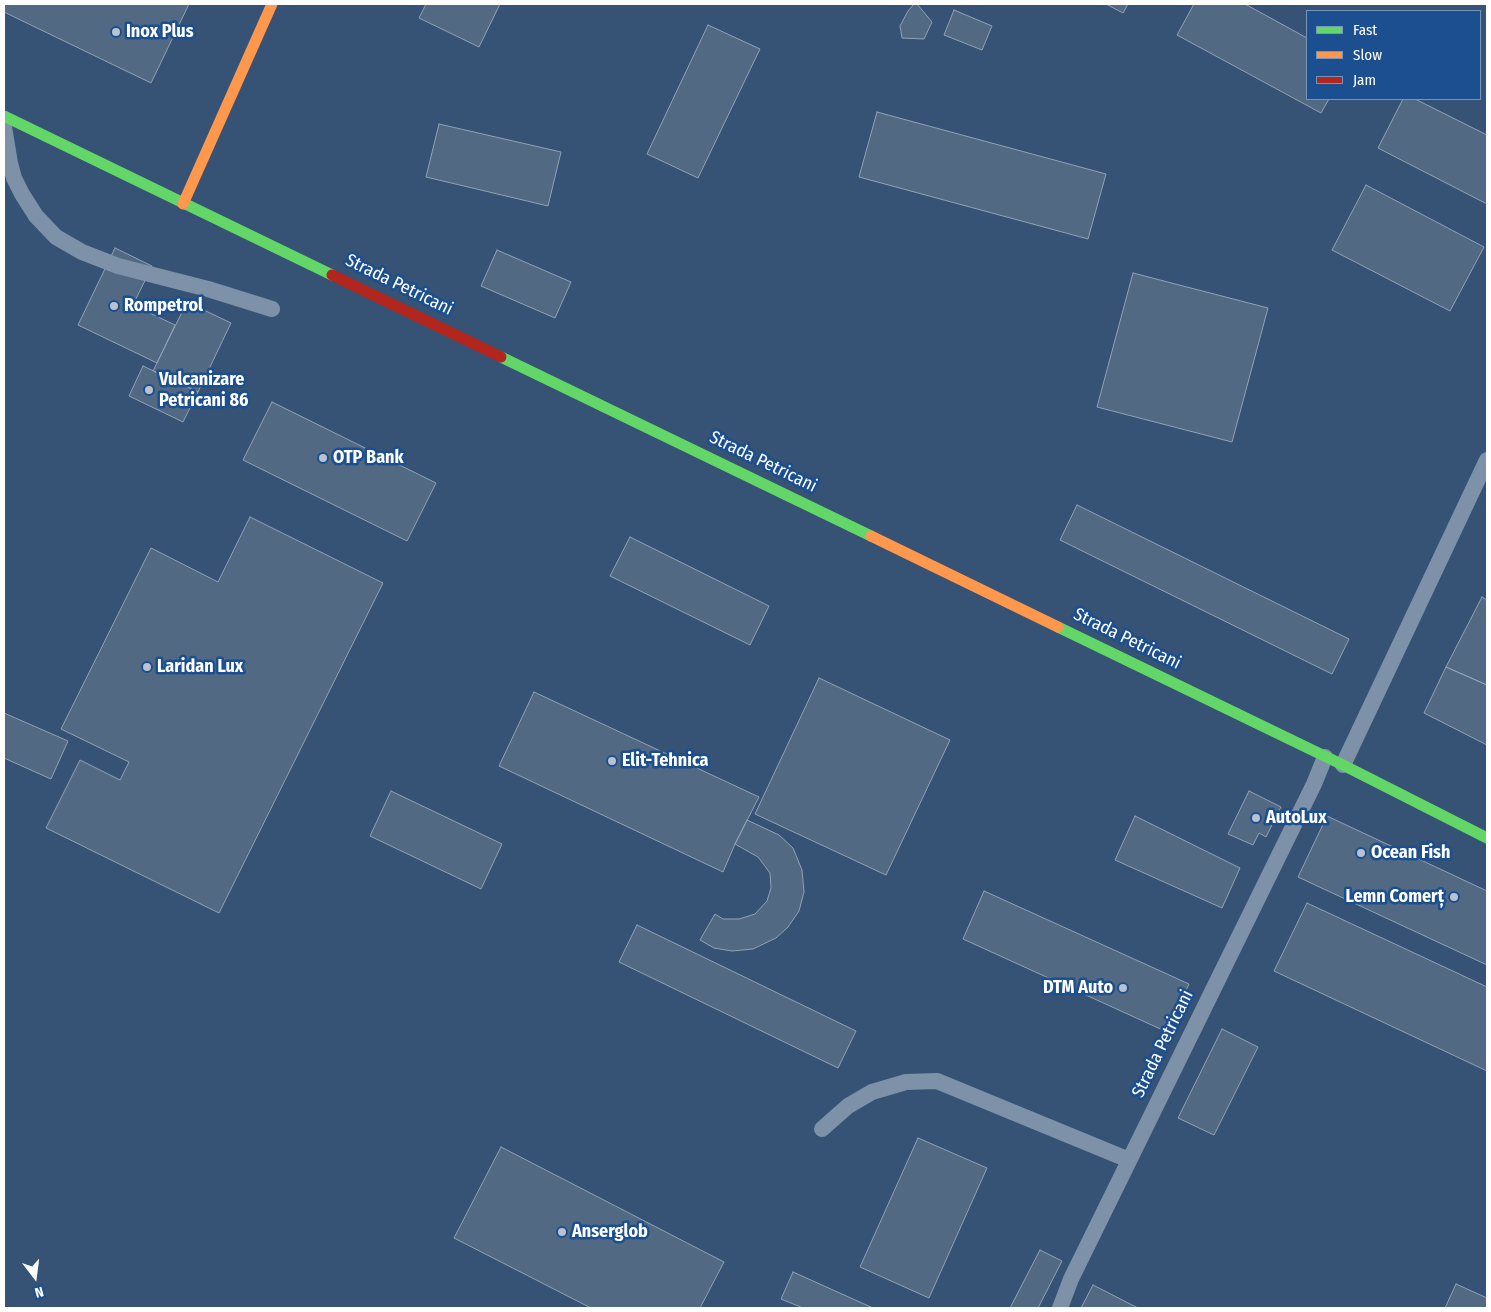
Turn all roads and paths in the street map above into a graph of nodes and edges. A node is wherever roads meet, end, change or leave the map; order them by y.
1 (272, 4) edge
2 (4, 116) edge
3 (4, 128) edge
4 (183, 204) junction
5 (272, 309) dead end
6 (1487, 460) edge
7 (1324, 757) junction
8 (1342, 765) junction
9 (1487, 838) edge
10 (822, 1129) dead end
11 (1129, 1160) junction
12 (1060, 1308) edge

1 - 4 main road
2 - 4 main road, Strada Petricani
3 - 5 lane
4 - 7 main road, Strada Petricani
6 - 8 lane
7 - 8 main road, Strada Petricani
7 - 11 lane, Strada Petricani
8 - 9 main road, Strada Petricani
10 - 11 lane
11 - 12 lane, Strada Petricani

